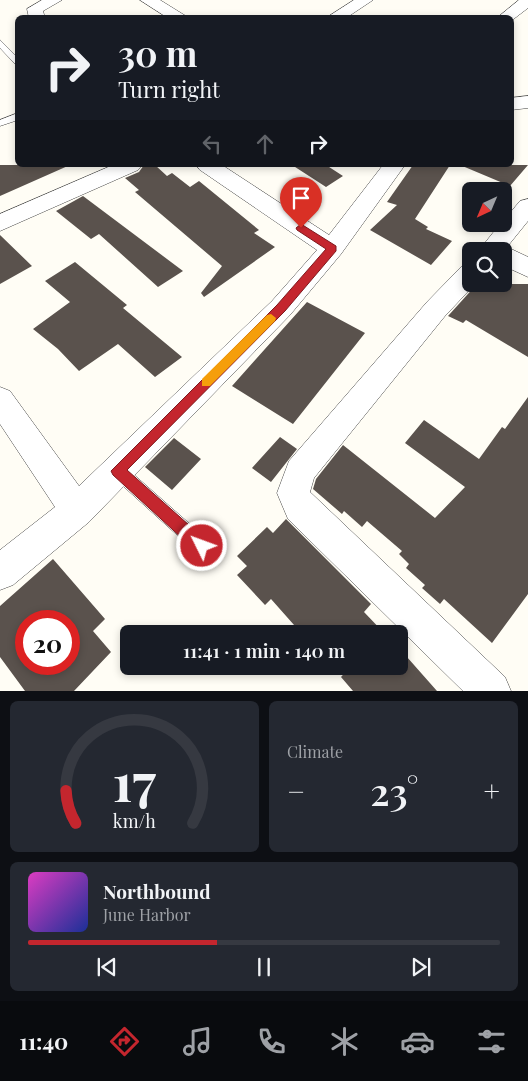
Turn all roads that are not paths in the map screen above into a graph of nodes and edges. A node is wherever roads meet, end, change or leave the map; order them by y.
1 (54, 0) edge
2 (148, 0) edge
3 (365, 0) edge
4 (528, 1) edge
5 (36, 15) edge
6 (176, 15) edge
7 (339, 15) edge
8 (509, 15) edge
9 (0, 43) edge
10 (15, 60) edge
11 (528, 102) edge
12 (514, 104) edge
13 (15, 117) edge
14 (0, 123) edge
15 (126, 167) edge
16 (210, 167) edge
17 (393, 167) edge
18 (528, 206) edge
19 (0, 223) edge
20 (501, 242) edge
21 (332, 248) junction
22 (512, 263) edge
23 (528, 268) edge
24 (462, 284) edge
25 (0, 400) edge
26 (118, 471) junction
27 (77, 511) junction
28 (202, 546) dead end
29 (0, 572) edge
30 (491, 691) edge

1 - 5 street
2 - 6 street
3 - 7 street
4 - 8 street
9 - 10 lane
11 - 12 street
13 - 14 lane
15 - 19 street
16 - 21 street
17 - 21 street
18 - 20 street
21 - 26 street
22 - 23 street
24 - 30 street
25 - 27 street
26 - 27 street
26 - 28 lane
27 - 29 street

